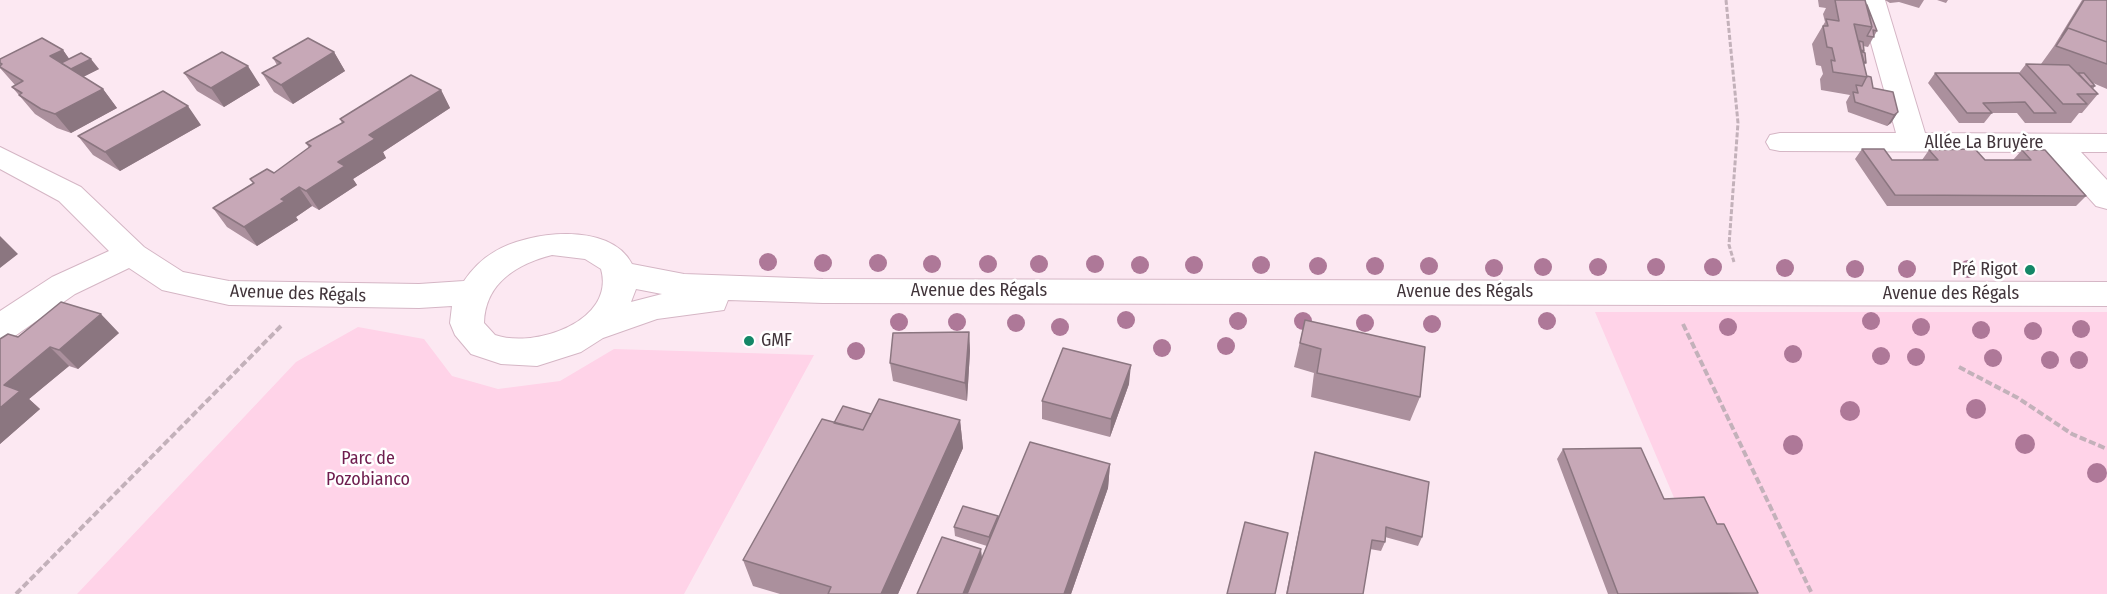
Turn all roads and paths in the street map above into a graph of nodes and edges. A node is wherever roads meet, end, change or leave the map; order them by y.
1 (1726, 0) edge
2 (1872, 0) edge
3 (1780, 142) dead end
4 (2055, 142) junction
5 (1913, 143) junction
6 (2107, 143) edge
7 (0, 157) edge
8 (2107, 199) edge
9 (134, 255) junction
10 (621, 273) junction
11 (823, 291) junction
12 (471, 293) junction
13 (1669, 293) junction
14 (1742, 293) junction
15 (312, 294) junction
16 (2107, 294) edge
17 (597, 327) junction
18 (0, 329) edge
19 (1959, 367) dead end
20 (2107, 449) edge
21 (16, 594) edge
22 (1812, 594) edge

1 - 14 path
2 - 5 street, Allée La Bruyère
3 - 5 street, Allée La Bruyère
4 - 5 street, Allée La Bruyère
4 - 6 street, Allée La Bruyère
4 - 8 street
7 - 9 street, Avenue des Régals
9 - 15 street, Avenue des Régals
9 - 18 street
10 - 11 street, Avenue des Régals
10 - 12 street
10 - 17 street
11 - 13 street, Avenue des Régals
11 - 17 street, Avenue des Régals
12 - 15 street, Avenue des Régals
12 - 17 street
13 - 14 street, Avenue des Régals
13 - 22 path
14 - 16 street, Avenue des Régals
15 - 21 path
19 - 20 path

